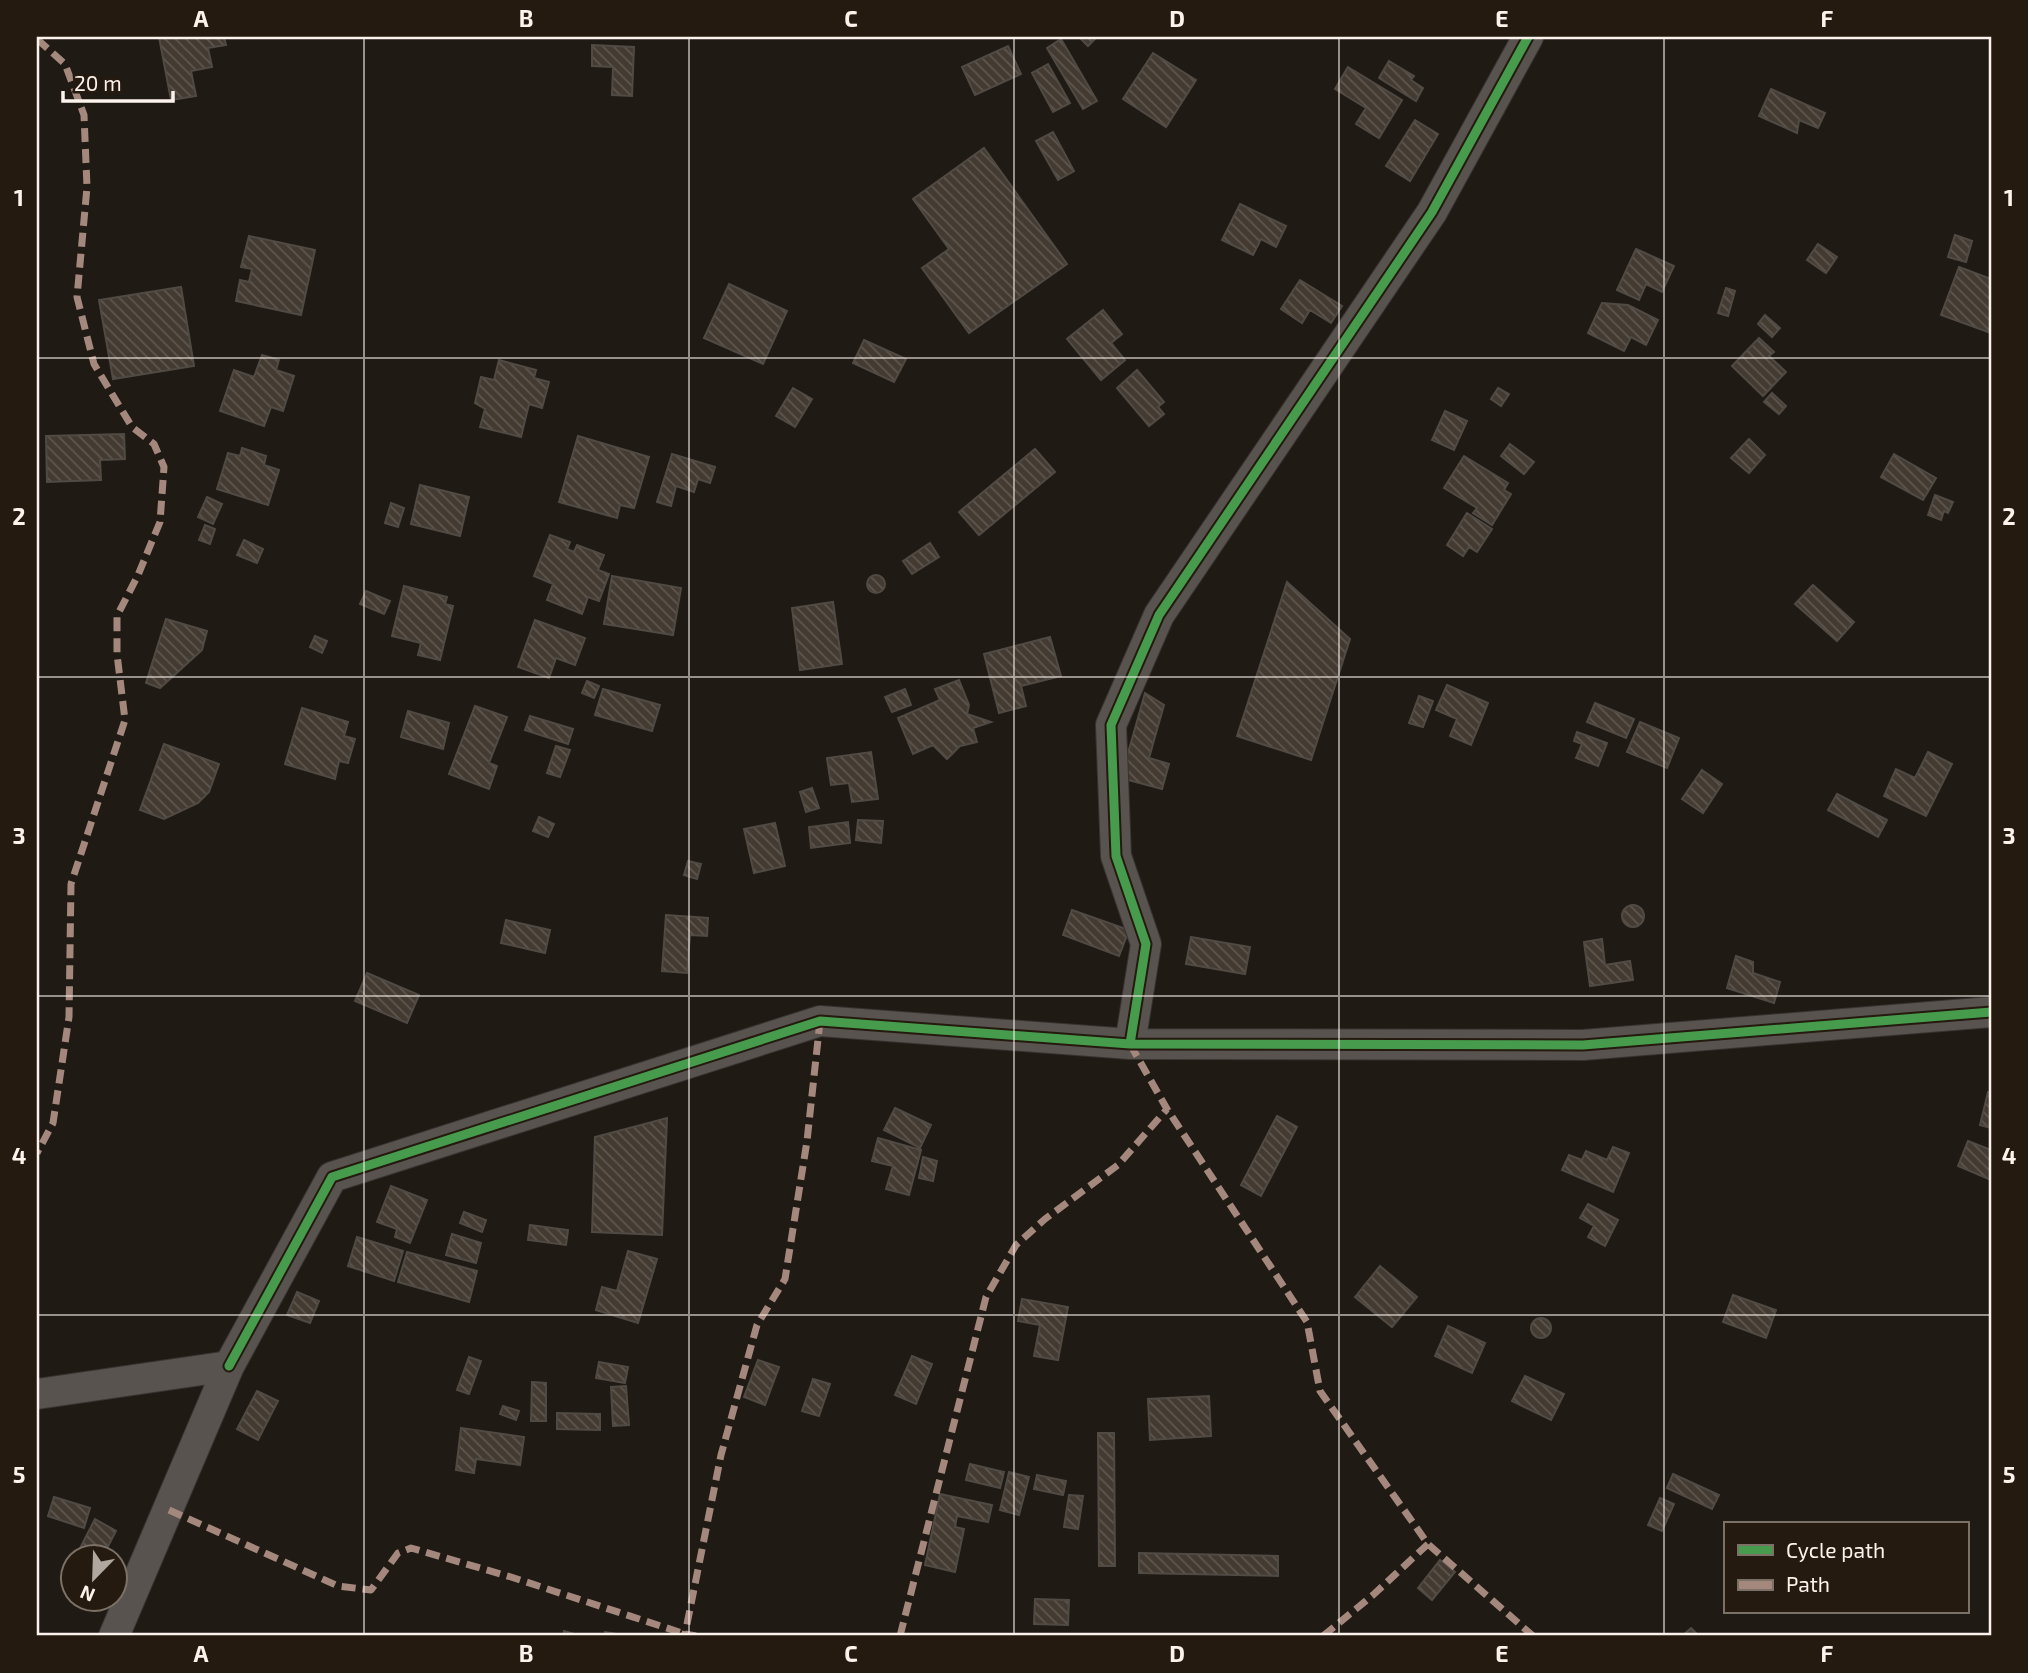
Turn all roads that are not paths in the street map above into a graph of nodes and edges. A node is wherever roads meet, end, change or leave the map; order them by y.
1 (1528, 37) edge
2 (1991, 1012) edge
3 (1130, 1044) junction
4 (229, 1366) junction
5 (37, 1394) edge
6 (114, 1636) edge

1 - 3 street
2 - 3 street
3 - 4 street
4 - 5 street
4 - 6 street

